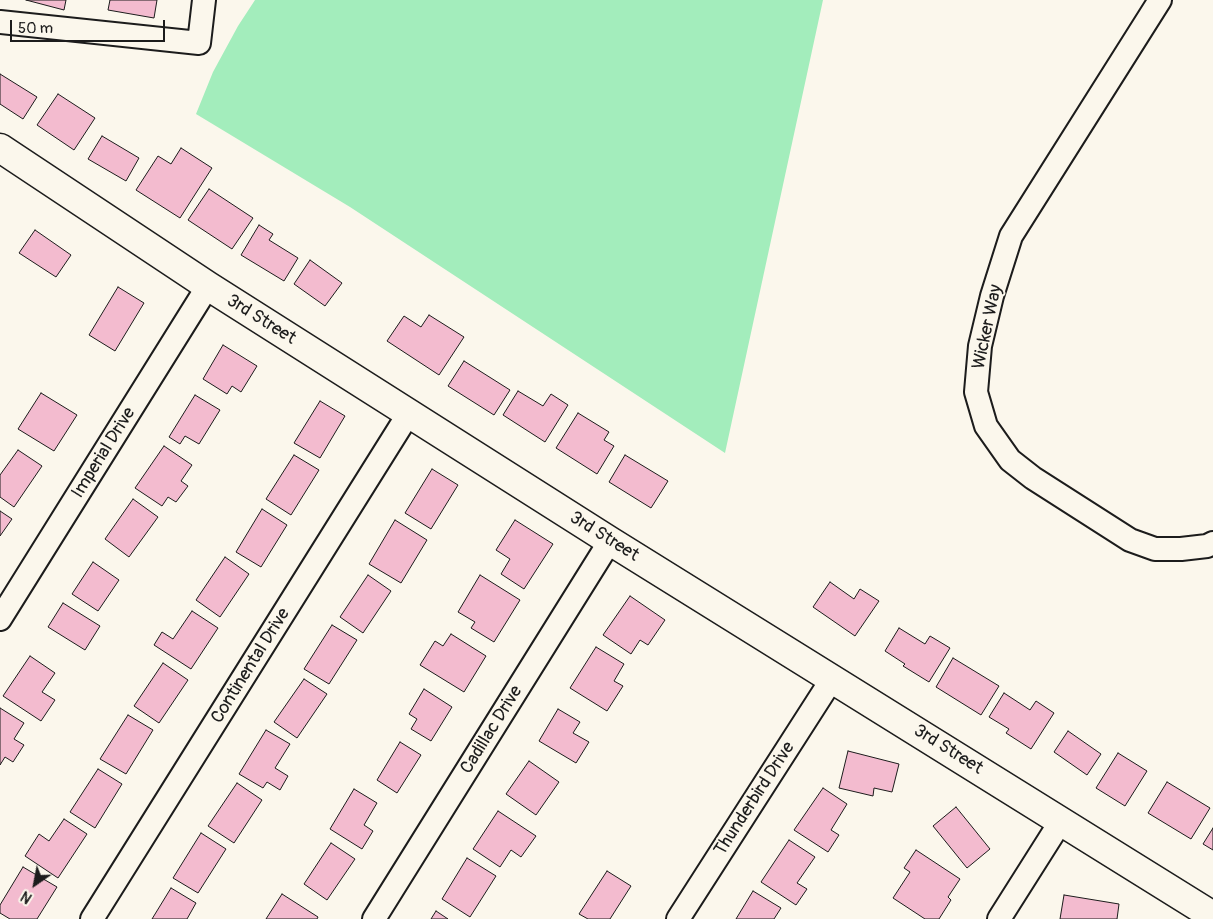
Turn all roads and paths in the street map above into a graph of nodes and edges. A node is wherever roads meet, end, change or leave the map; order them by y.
1 (204, 0) edge
2 (1160, 0) edge
3 (0, 22) edge
4 (0, 148) edge
5 (208, 286) junction
6 (409, 413) junction
7 (610, 541) junction
8 (1213, 543) edge
9 (0, 620) edge
10 (832, 679) junction
11 (1061, 821) junction
12 (1213, 916) edge
13 (92, 919) edge
14 (374, 919) edge
15 (678, 919) edge
16 (999, 919) edge

1 - 3 street
2 - 8 street, Wicker Way
4 - 5 street, 3rd Street
5 - 6 street, 3rd Street
5 - 9 street, Imperial Drive
6 - 7 street, 3rd Street
6 - 13 street, Continental Drive
7 - 10 street, 3rd Street
7 - 14 street, Cadillac Drive
10 - 11 street, 3rd Street
10 - 15 street, Thunderbird Drive
11 - 12 street, 3rd Street
11 - 16 street

